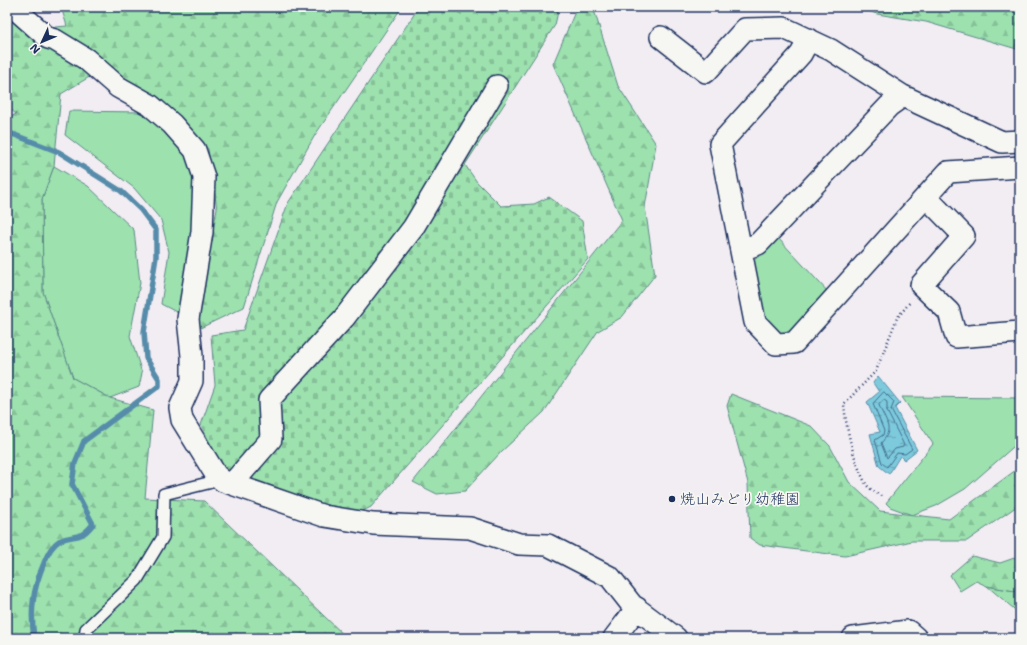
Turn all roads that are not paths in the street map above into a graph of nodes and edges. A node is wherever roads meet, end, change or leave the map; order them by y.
1 (13, 7) edge
2 (662, 37) dead end
3 (809, 39) junction
4 (497, 86) dead end
5 (904, 96) junction
6 (1020, 141) edge
7 (1020, 167) edge
8 (926, 197) junction
9 (741, 250) junction
10 (1020, 332) edge
11 (224, 479) junction
12 (637, 608) junction
13 (85, 638) edge
14 (614, 638) edge
15 (676, 638) edge
16 (853, 638) edge
17 (916, 638) edge

1 - 11 street
2 - 3 street
3 - 5 street
3 - 9 street
4 - 11 street
5 - 6 street
5 - 9 street
7 - 8 street
8 - 9 street
8 - 10 street
11 - 12 street
11 - 13 lane
12 - 14 street
12 - 15 street
16 - 17 street

